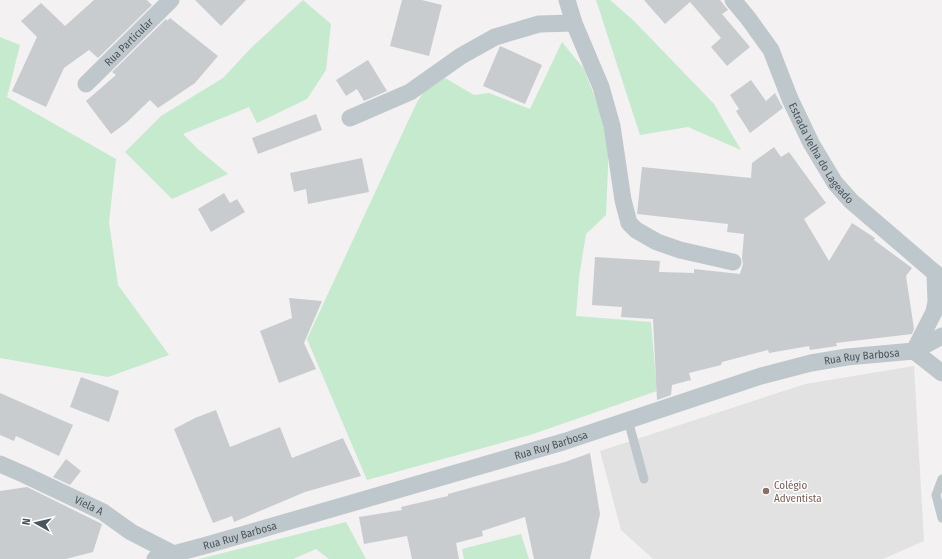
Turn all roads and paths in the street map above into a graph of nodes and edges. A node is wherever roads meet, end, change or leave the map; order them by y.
1 (171, 0) edge
2 (567, 0) edge
3 (733, 0) edge
4 (574, 23) junction
5 (86, 84) dead end
6 (350, 118) dead end
7 (732, 262) dead end
8 (939, 276) edge
9 (942, 336) edge
10 (914, 351) junction
11 (942, 373) edge
12 (628, 420) junction
13 (0, 464) edge
14 (644, 479) dead end
15 (942, 479) edge
16 (942, 518) edge
17 (174, 554) junction
18 (155, 559) edge

1 - 5 street, Rua Particular
2 - 4 street
3 - 8 street, Estrada Velha do Lageado
4 - 6 street
4 - 7 street
8 - 10 street
9 - 10 street
10 - 11 street, Rua Ruy Barbosa
10 - 12 street, Rua Ruy Barbosa
12 - 14 lane
12 - 17 street, Rua Ruy Barbosa
13 - 17 street, Viela A
15 - 16 lane
17 - 18 street, Rua Ruy Barbosa

